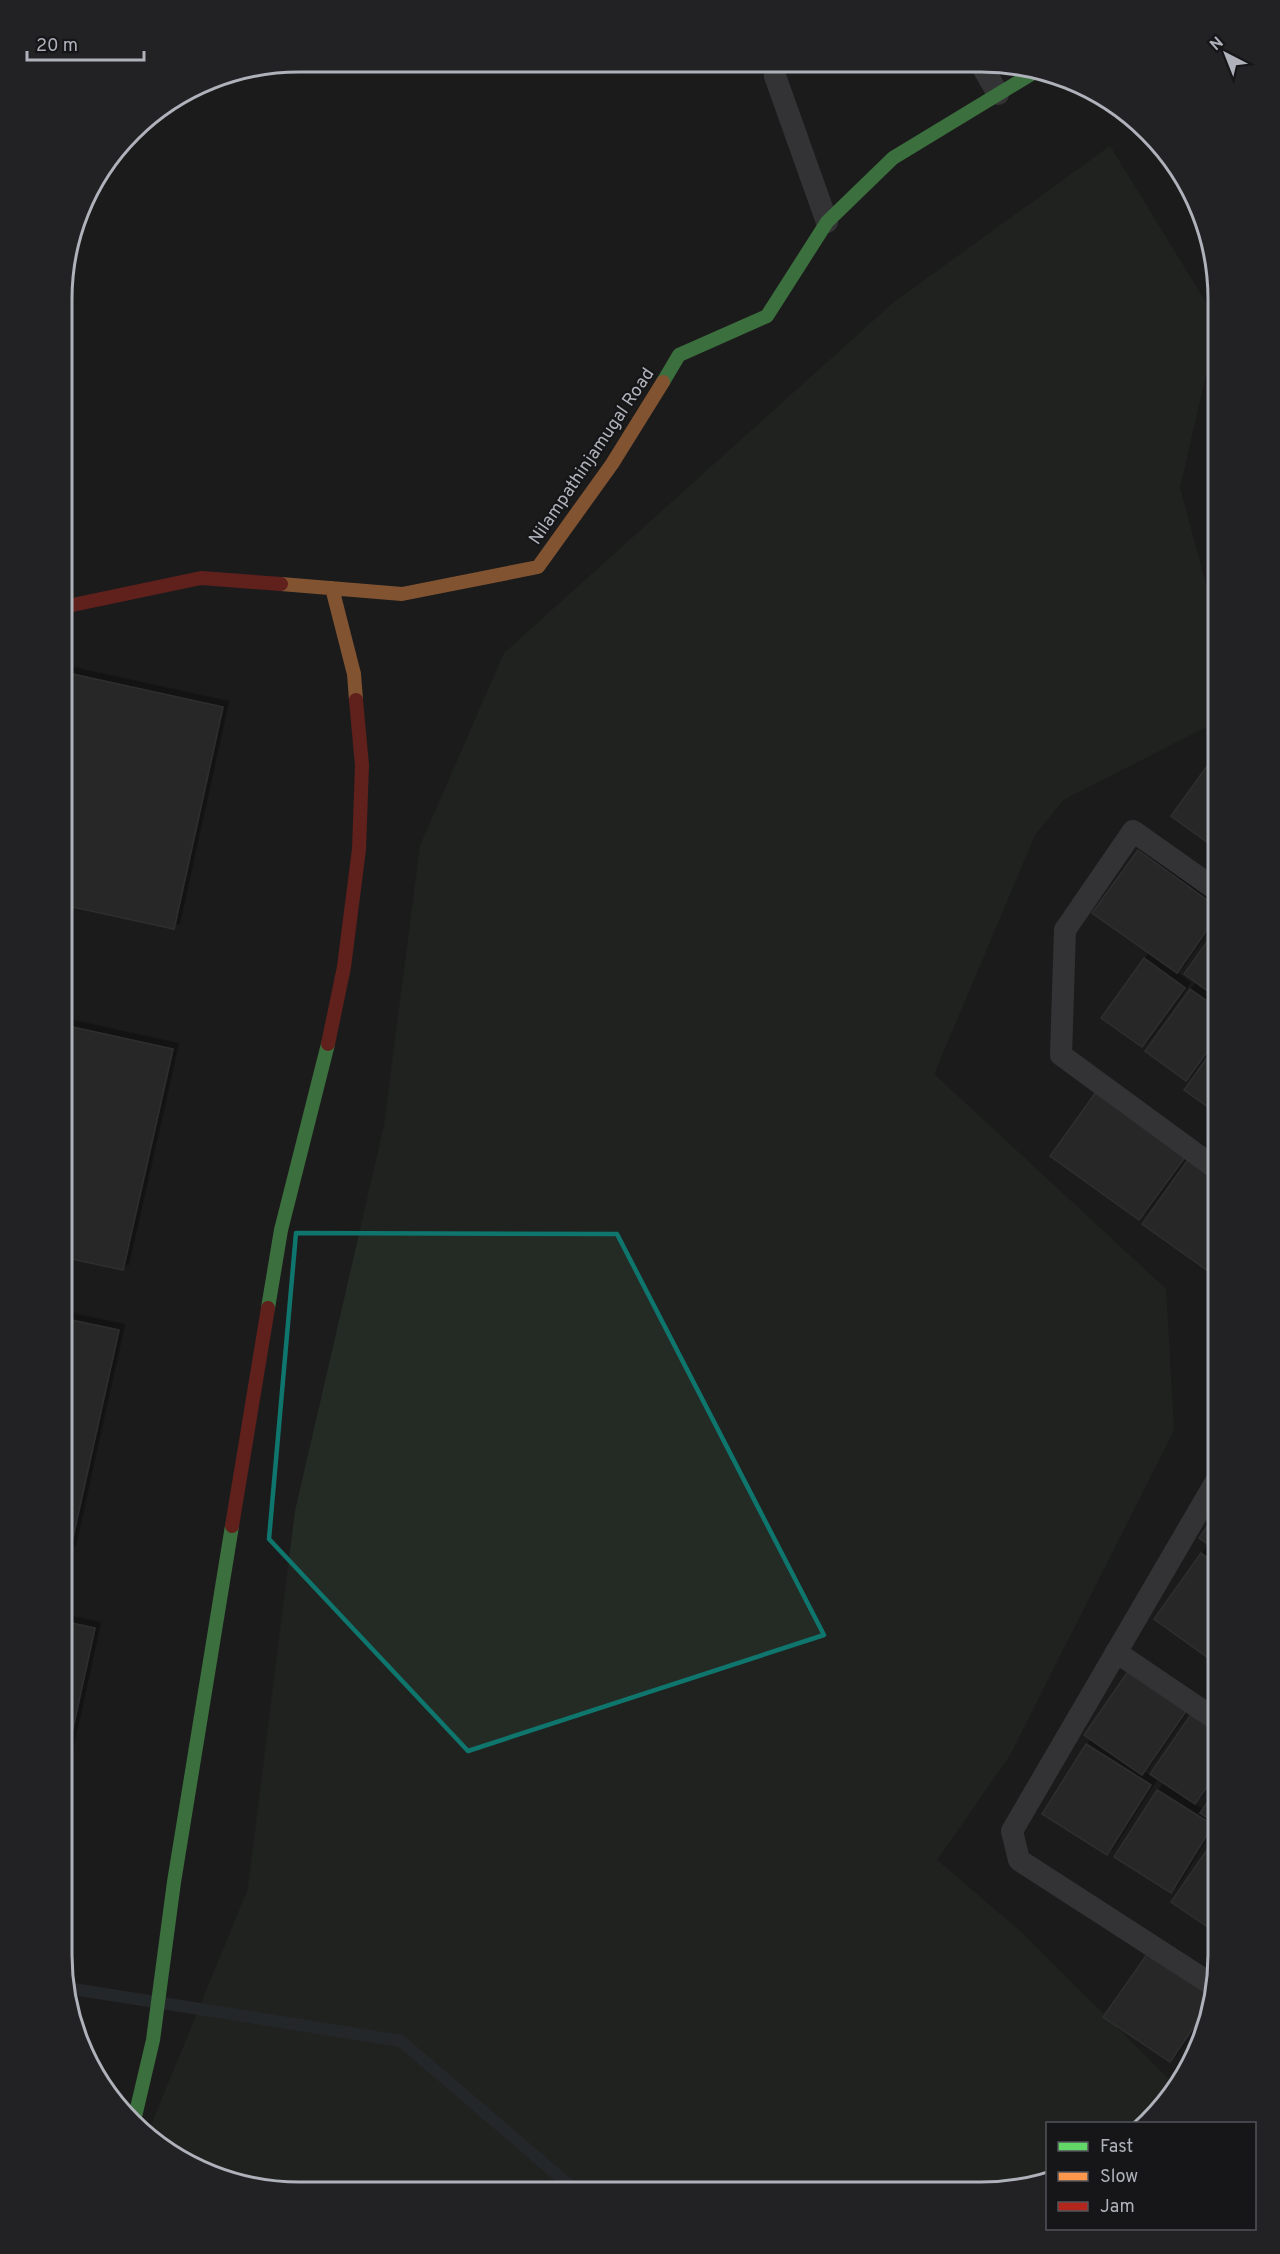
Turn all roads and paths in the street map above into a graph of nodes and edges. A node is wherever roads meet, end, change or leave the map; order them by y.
1 (985, 72) edge
2 (775, 76) dead end
3 (1027, 77) edge
4 (998, 94) junction
5 (827, 222) junction
6 (332, 588) junction
7 (72, 605) edge
8 (1208, 884) edge
9 (1208, 1163) edge
10 (1208, 1495) edge
11 (1116, 1652) junction
12 (1208, 1714) edge
13 (1206, 1981) edge
14 (136, 2112) edge

1 - 4 lane
2 - 5 lane
3 - 4 street, Nilampathinjamugal Road
4 - 5 street, Nilampathinjamugal Road
5 - 6 street, Nilampathinjamugal Road
6 - 7 street, Nilampathinjamugal Road
6 - 14 street
8 - 9 lane
10 - 11 lane
11 - 12 lane
11 - 13 lane

